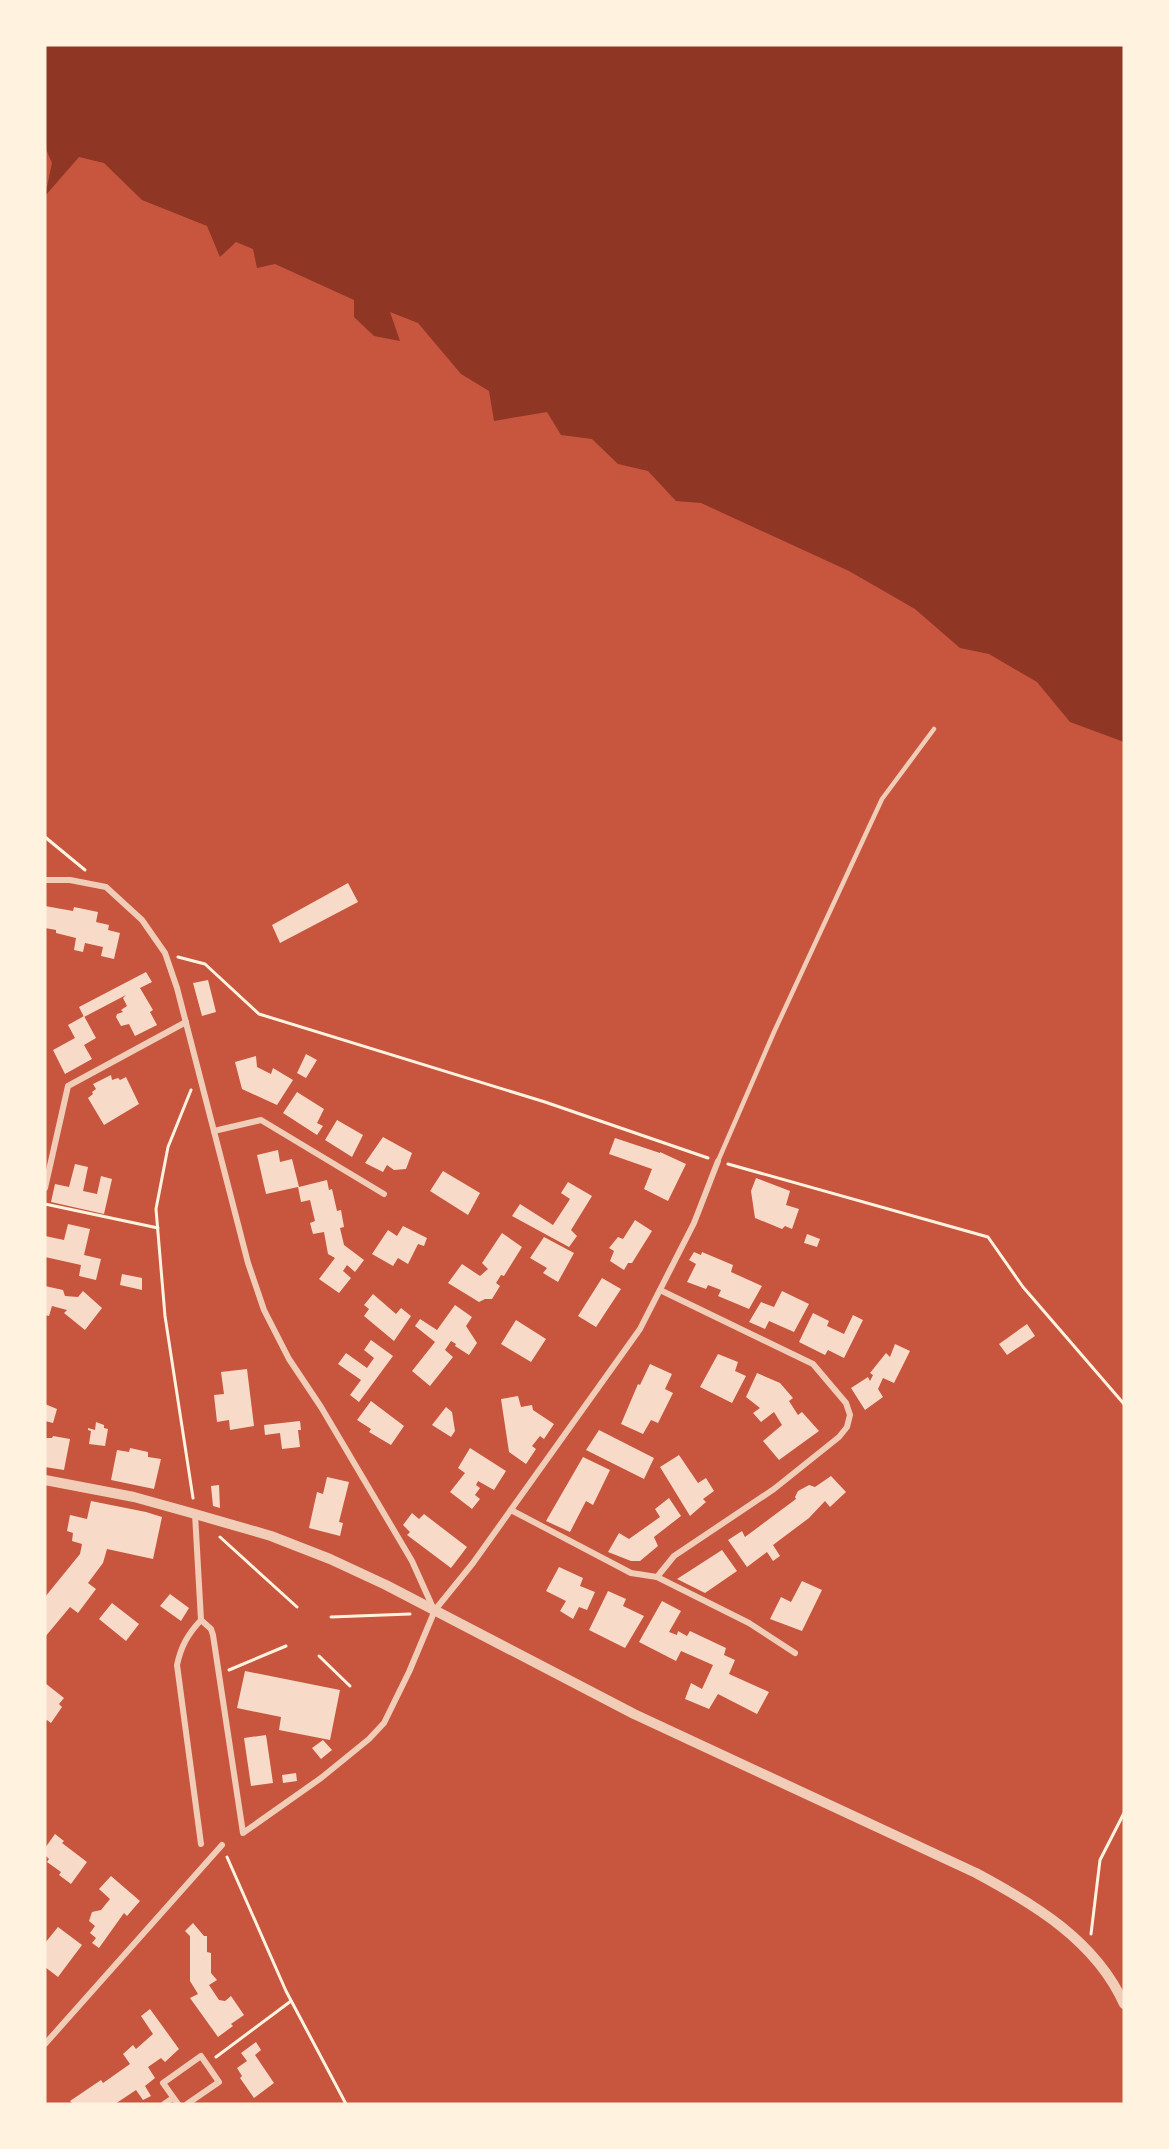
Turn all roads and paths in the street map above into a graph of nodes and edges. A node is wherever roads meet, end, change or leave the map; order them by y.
1 (934, 729) dead end
2 (45, 837) edge
3 (45, 880) edge
4 (106, 887) junction
5 (165, 953) junction
6 (186, 1022) junction
7 (199, 1071) junction
8 (214, 1131) junction
9 (718, 1161) junction
10 (45, 1188) edge
11 (384, 1194) dead end
12 (45, 1204) edge
13 (158, 1228) junction
14 (660, 1290) junction
15 (1124, 1404) edge
16 (45, 1480) edge
17 (511, 1510) junction
18 (195, 1514) junction
19 (217, 1534) dead end
20 (657, 1577) junction
21 (297, 1607) dead end
22 (435, 1610) junction
23 (411, 1614) dead end
24 (331, 1617) dead end
25 (201, 1620) junction
26 (286, 1646) dead end
27 (795, 1653) dead end
28 (319, 1656) dead end
29 (219, 1674) junction
30 (350, 1686) dead end
31 (1124, 1813) edge
32 (201, 1844) dead end
33 (222, 1845) joint
34 (1089, 1951) junction
35 (291, 2001) junction
36 (1124, 2004) edge
37 (45, 2044) edge
38 (206, 2064) junction
39 (176, 2101) edge
40 (164, 2104) edge
41 (187, 2104) edge
42 (346, 2104) edge

1 - 9 lane
2 - 4 path
3 - 4 street
4 - 5 street
5 - 6 street
5 - 9 path
6 - 7 street
6 - 10 street
7 - 8 street
7 - 13 path
8 - 11 street
8 - 22 street
9 - 14 street
9 - 15 path
12 - 13 path
13 - 18 path
14 - 17 street
14 - 20 street
16 - 18 street
17 - 20 street
17 - 22 street
18 - 22 street
18 - 25 street
19 - 21 path
20 - 27 street
22 - 29 street
22 - 34 street
23 - 24 path
25 - 29 street
25 - 32 street
26 - 29 path
28 - 30 path
31 - 34 path
33 - 35 path
33 - 37 street
34 - 36 street
35 - 38 path
35 - 42 path
38 - 39 street
38 - 41 street
39 - 40 street

